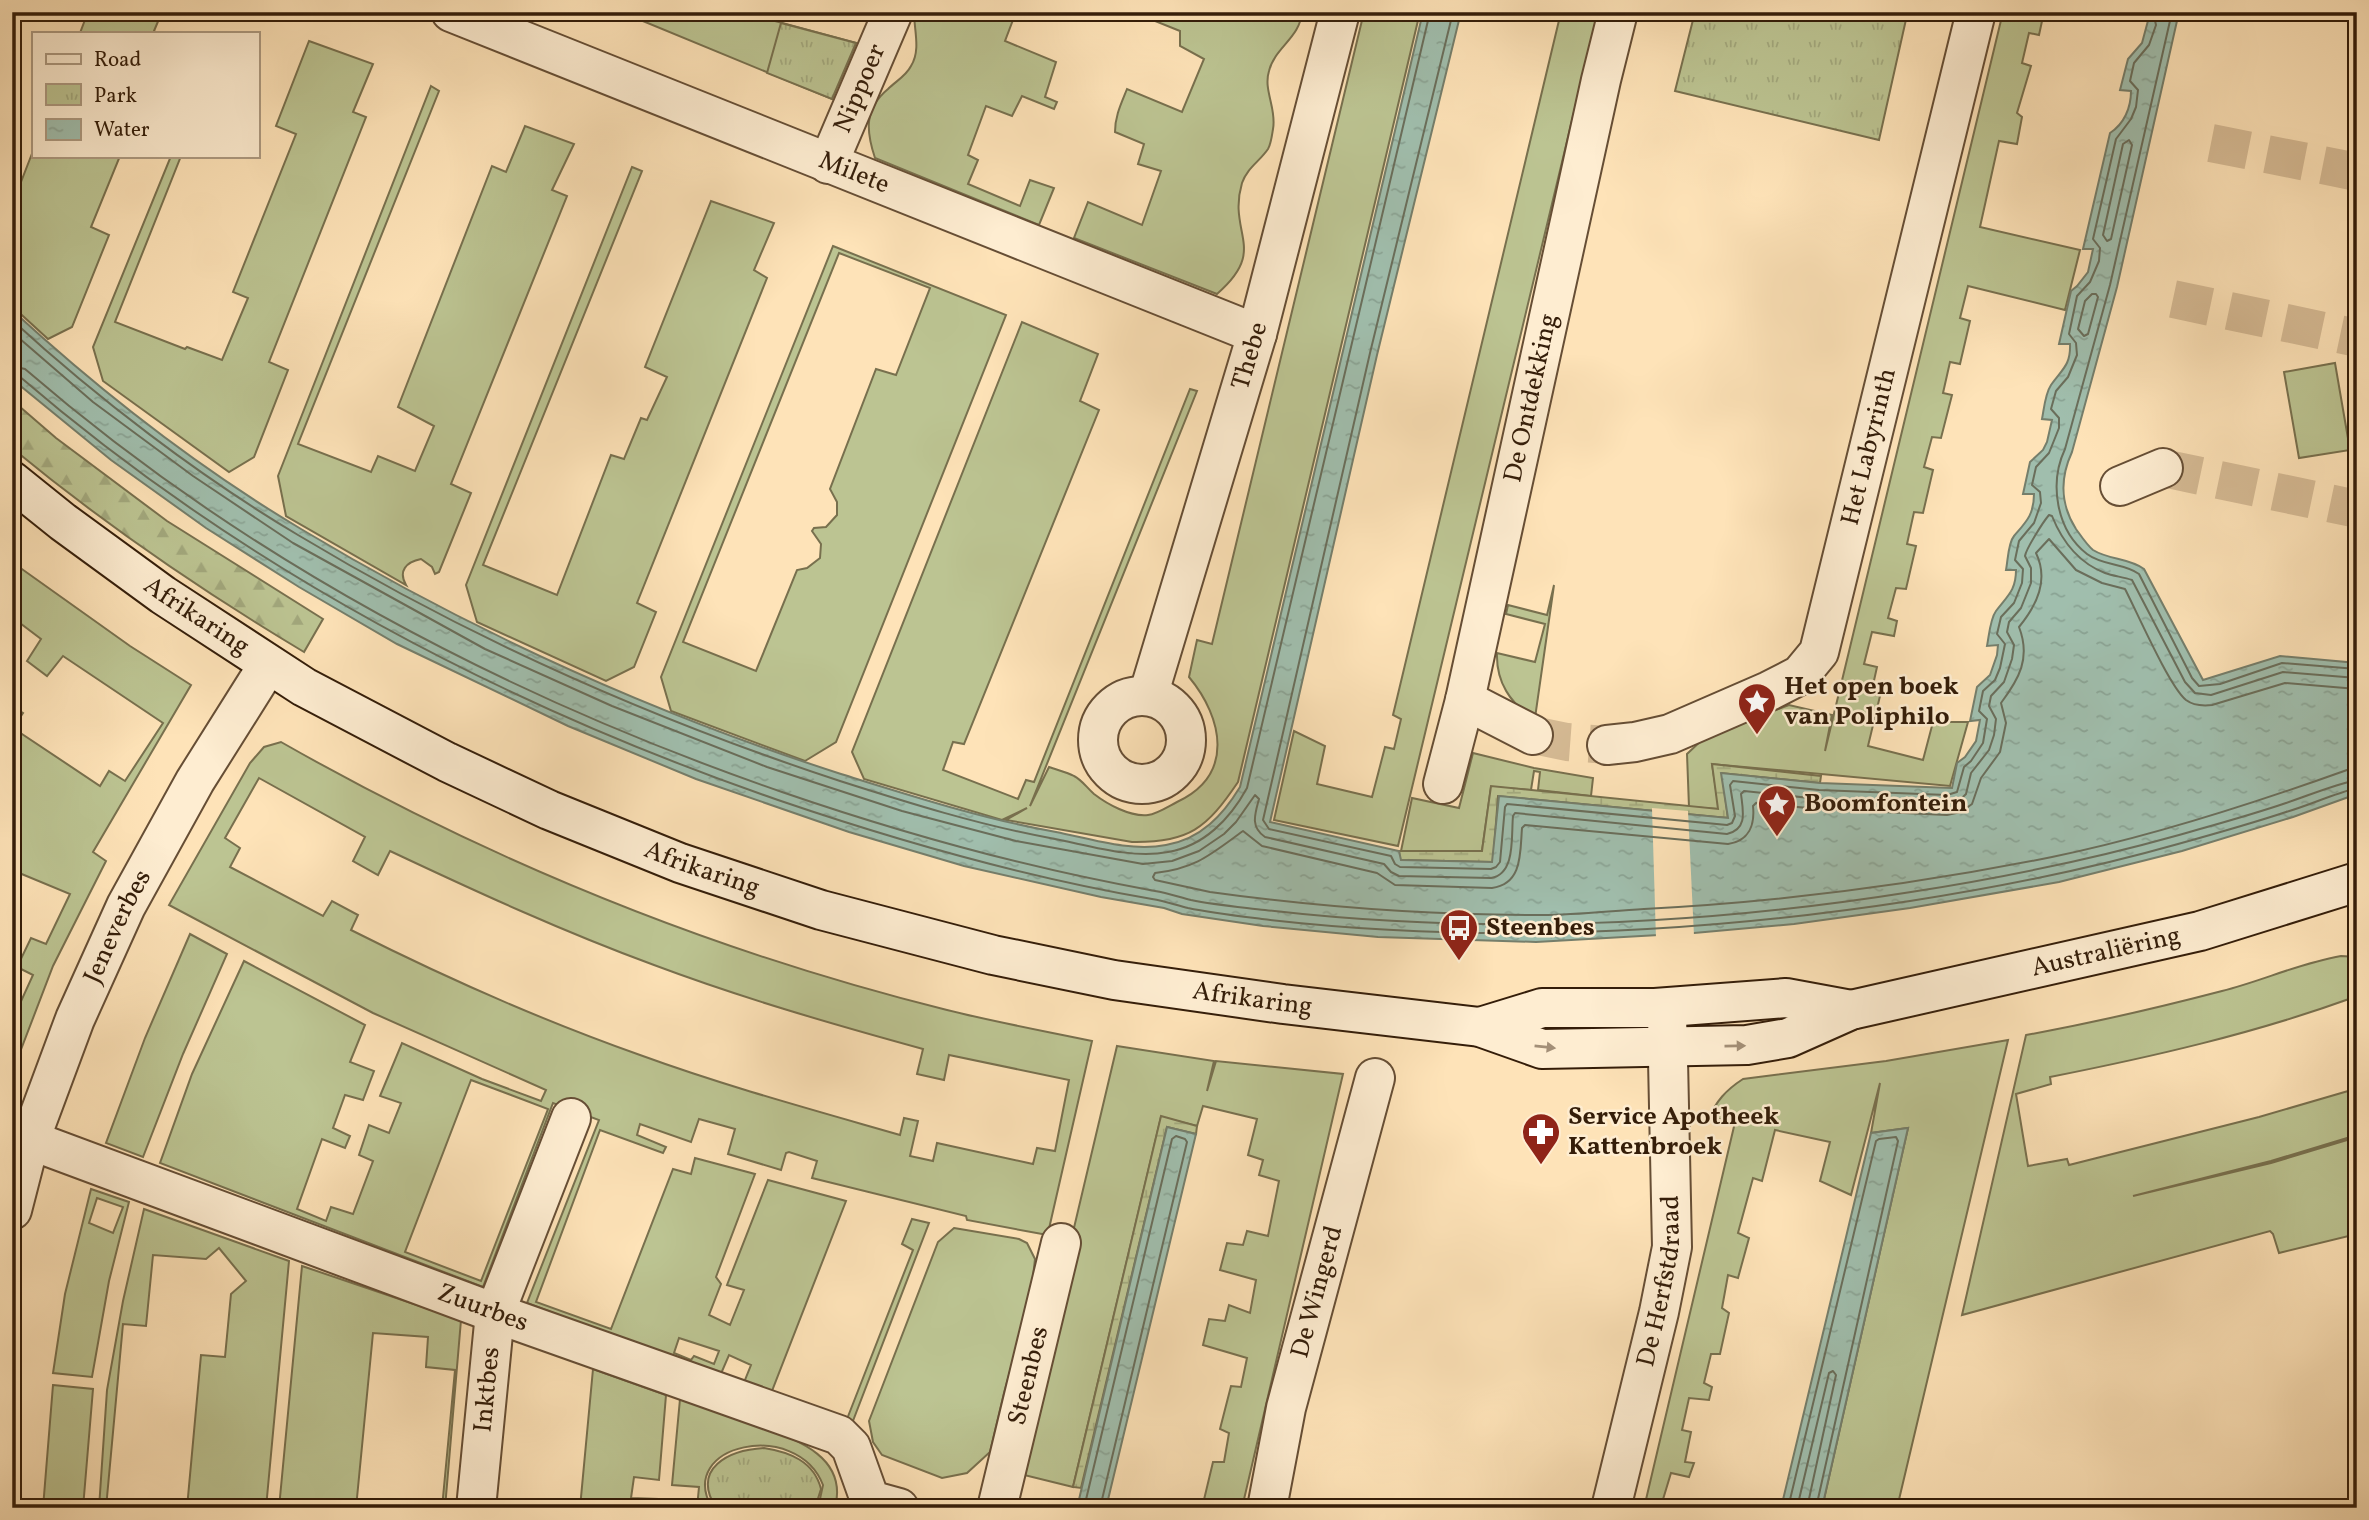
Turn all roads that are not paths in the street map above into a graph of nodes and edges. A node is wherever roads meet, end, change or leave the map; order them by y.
1 (451, 12) edge
2 (893, 12) edge
3 (1340, 12) edge
4 (1618, 12) edge
5 (1976, 12) edge
6 (828, 164) junction
7 (1256, 334) junction
8 (2163, 468) tunnel mouth
9 (12, 481) edge
10 (2120, 486) dead end
11 (268, 665) junction
12 (1148, 696) dead end
13 (1465, 700) junction
14 (1534, 735) tunnel mouth
15 (1607, 746) tunnel mouth
16 (1443, 784) dead end
17 (2357, 882) edge
18 (1667, 1007) junction
19 (1851, 1010) junction
20 (1480, 1027) junction
21 (1667, 1048) junction
22 (1375, 1078) dead end
23 (571, 1118) dead end
24 (30, 1140) junction
25 (12, 1210) edge
26 (1061, 1243) dead end
27 (495, 1313) junction
28 (878, 1505) edge
29 (476, 1508) edge
30 (997, 1508) edge
31 (1267, 1508) edge
32 (1611, 1508) edge

1 - 6 street, Milete
2 - 6 street, Nippoer
3 - 7 street, Thebe
4 - 13 street, De Ontdekking
5 - 15 street, Het Labyrinth
6 - 7 street, Milete
7 - 12 street, Thebe
8 - 10 street
9 - 11 street, Afrikaring
11 - 20 street, Afrikaring
11 - 24 street, Jeneverbes
13 - 14 street
13 - 16 street, De Ontdekking
17 - 19 street, Australiëring
18 - 19 street, Australiëring
18 - 20 street, Afrikaring
18 - 21 street, De Herfstdraad
21 -> 19 street, Australiëring
20 -> 21 street, Afrikaring
21 - 32 street, De Herfstdraad
22 - 31 street, De Wingerd
23 - 27 street, Inktbes
24 - 25 street, Jeneverbes
24 - 27 street, Zuurbes
26 - 30 street, Steenbes
27 - 28 street, Zuurbes
27 - 29 street, Inktbes

